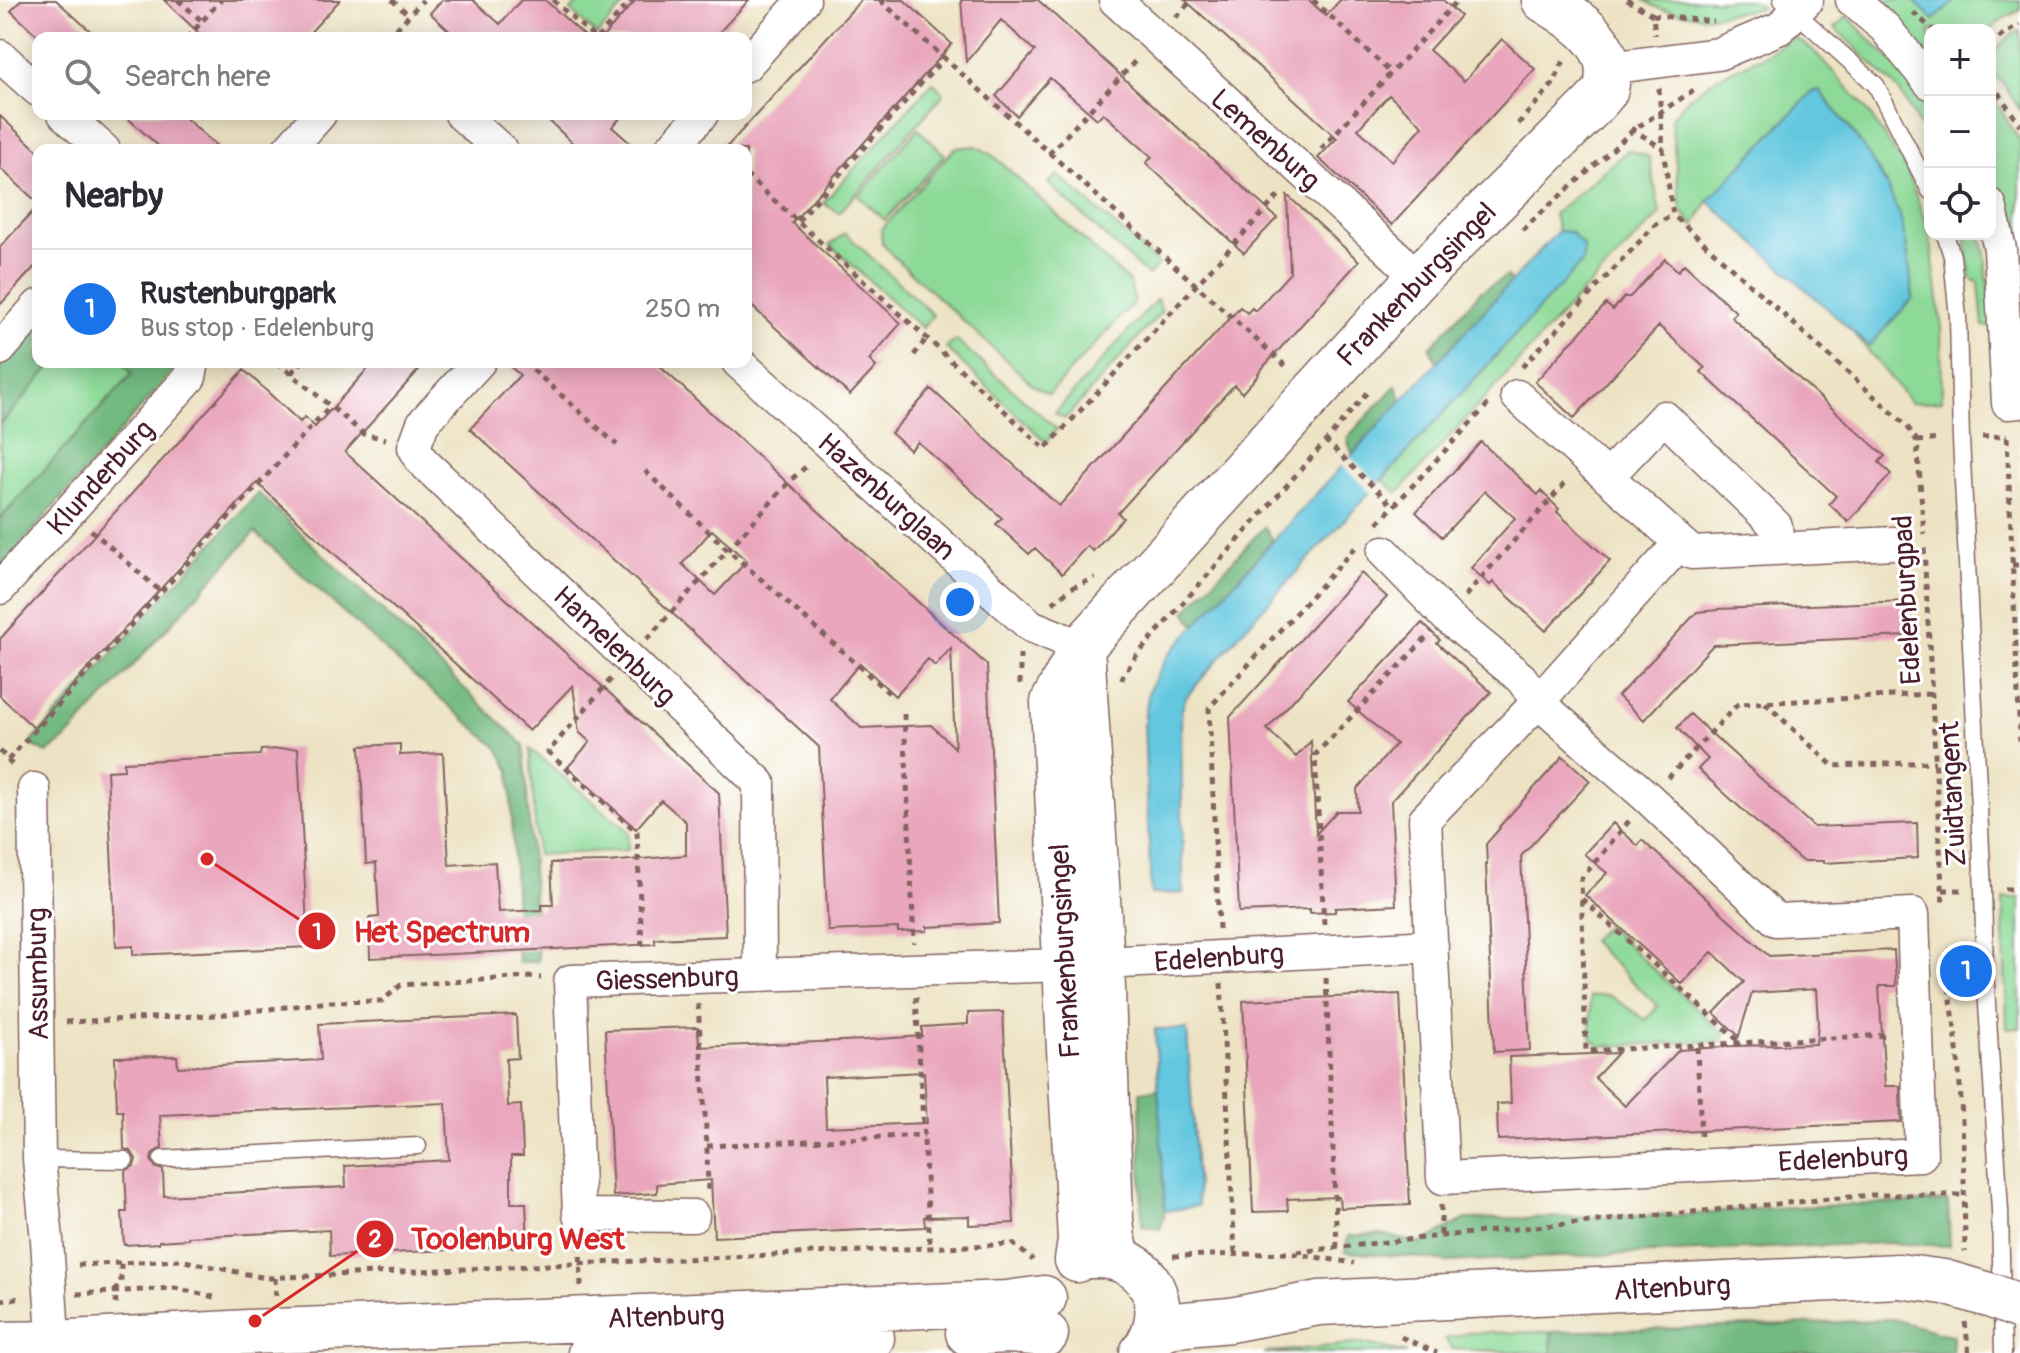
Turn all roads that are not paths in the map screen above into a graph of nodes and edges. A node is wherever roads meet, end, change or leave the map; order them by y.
1 (804, 0) edge
2 (1115, 0) edge
3 (1544, 0) edge
4 (1852, 0) edge
5 (1795, 4) edge
6 (0, 56) edge
7 (752, 58) edge
8 (1608, 68) junction
9 (1924, 76) edge
10 (32, 85) edge
11 (71, 120) edge
12 (315, 120) edge
13 (468, 120) edge
14 (697, 120) edge
15 (97, 144) edge
16 (293, 144) edge
17 (494, 144) edge
18 (675, 144) edge
19 (1924, 175) edge
20 (1996, 231) edge
21 (1947, 240) edge
22 (1417, 279) junction
23 (32, 313) edge
24 (0, 349) edge
25 (192, 368) edge
26 (473, 368) edge
27 (745, 368) edge
28 (1508, 390) road end
29 (2020, 402) edge
30 (1596, 468) junction
31 (1371, 542) road end
32 (1680, 543) junction
33 (1894, 543) dead end
34 (1778, 547) junction
35 (0, 588) edge
36 (1082, 647) junction
37 (1538, 702) junction
38 (34, 789) dead end
39 (1432, 946) junction
40 (1083, 964) junction
41 (760, 974) junction
42 (418, 1146) dead end
43 (39, 1159) junction
44 (162, 1159) dead end
45 (125, 1160) dead end
46 (693, 1216) road end
47 (1098, 1259) junction
48 (1160, 1272) junction
49 (1319, 1303) junction
50 (2020, 1307) edge
51 (1046, 1311) edge
52 (1149, 1343) edge
53 (0, 1344) edge
54 (54, 1348) edge
55 (590, 1353) edge
56 (2003, 1353) edge

1 - 7 street
2 - 22 street, Lemenburg
3 - 8 main road
4 - 9 street
5 - 8 street
5 - 19 lane
6 - 10 street
8 - 22 main road, Frankenburgsingel
11 - 15 street
12 - 16 street
13 - 17 street
14 - 18 street
20 - 29 street
21 - 56 lane, Zuidtangent
22 - 36 main road, Frankenburgsingel
23 - 24 street
25 - 35 street, Klunderburg
26 - 41 street, Hamelenburg
27 - 36 street, Hazenburglaan
28 - 30 street
30 - 32 street
30 - 34 street
31 - 37 street, Edelenburg
32 - 34 street
32 - 37 street, Edelenburg
33 - 34 street
36 - 40 main road, Frankenburgsingel
37 - 39 street, Edelenburg
37 - 39 street, Edelenburg
38 - 43 street, Assumburg
39 - 40 street, Edelenburg
40 - 41 street, Giessenburg
40 - 47 main road, Frankenburgsingel
41 - 46 street, Giessenburg
42 - 44 lane
43 - 45 lane
43 - 54 street, Assumburg
47 - 48 main road
47 - 51 main road
48 - 49 main road, Altenburg
48 - 52 main road
49 - 50 main road, Altenburg, bridge
49 - 52 main road, Altenburg
51 - 54 main road, Altenburg
51 - 55 main road, Altenburg
53 - 54 main road, Altenburg

